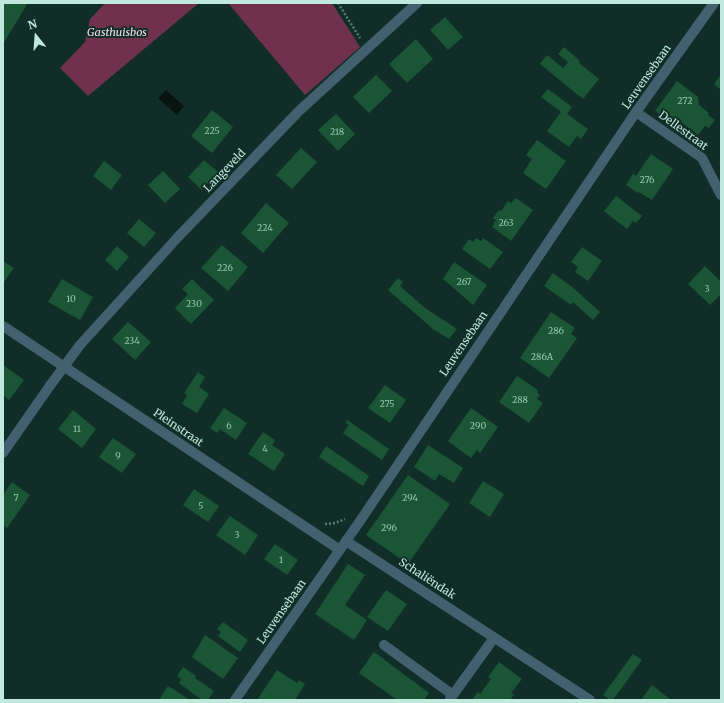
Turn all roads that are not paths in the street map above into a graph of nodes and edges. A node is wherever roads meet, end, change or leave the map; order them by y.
1 (416, 3) edge
2 (714, 3) edge
3 (636, 112) junction
4 (721, 195) edge
5 (3, 326) edge
6 (64, 367) junction
7 (3, 453) edge
8 (346, 541) junction
9 (340, 550) junction
10 (494, 638) junction
11 (384, 645) dead end
12 (451, 697) edge
13 (235, 700) edge
14 (590, 700) edge

1 - 6 street, Langeveld
2 - 3 street, Leuvensebaan
3 - 4 street, Dellestraat
3 - 8 street, Leuvensebaan
5 - 6 street, Pleinstraat
6 - 7 street, Langeveld
6 - 9 street, Pleinstraat
8 - 9 street, Leuvensebaan
8 - 10 street, Schaliëndak
9 - 13 street, Leuvensebaan
10 - 12 street
10 - 14 street, Schaliëndak
11 - 12 street

